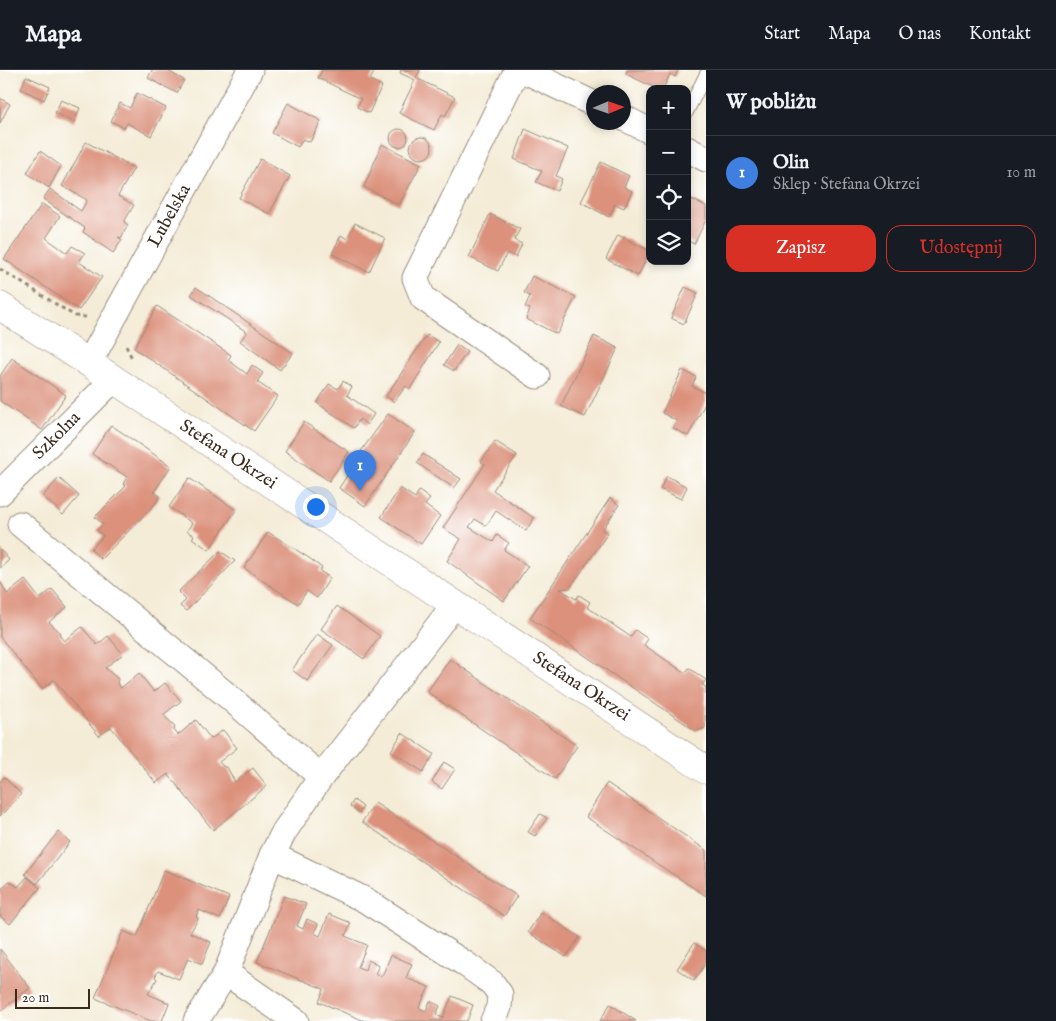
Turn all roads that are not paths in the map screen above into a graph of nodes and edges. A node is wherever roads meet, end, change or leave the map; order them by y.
1 (250, 70) edge
2 (517, 70) edge
3 (523, 70) edge
4 (706, 74) edge
5 (586, 100) edge
6 (691, 104) edge
7 (631, 122) edge
8 (648, 130) edge
9 (691, 151) edge
10 (706, 159) edge
11 (0, 306) edge
12 (89, 363) junction
13 (537, 376) dead end
14 (114, 379) junction
15 (0, 494) edge
16 (20, 524) dead end
17 (455, 604) junction
18 (706, 770) edge
19 (321, 777) junction
20 (272, 855) junction
21 (226, 973) junction
22 (196, 1021) edge
23 (296, 1021) edge
24 (494, 1021) edge

1 - 12 street, Lubelska
2 - 13 street
3 - 5 street
4 - 6 lane
7 - 8 street
9 - 10 street
11 - 12 street, Stefana Okrzei
12 - 14 street, Stefana Okrzei
14 - 15 street, Szkolna
14 - 17 street, Stefana Okrzei
16 - 19 street
17 - 18 street, Stefana Okrzei
17 - 19 street
19 - 20 street
20 - 21 street
20 - 24 street
21 - 22 street
21 - 23 street

